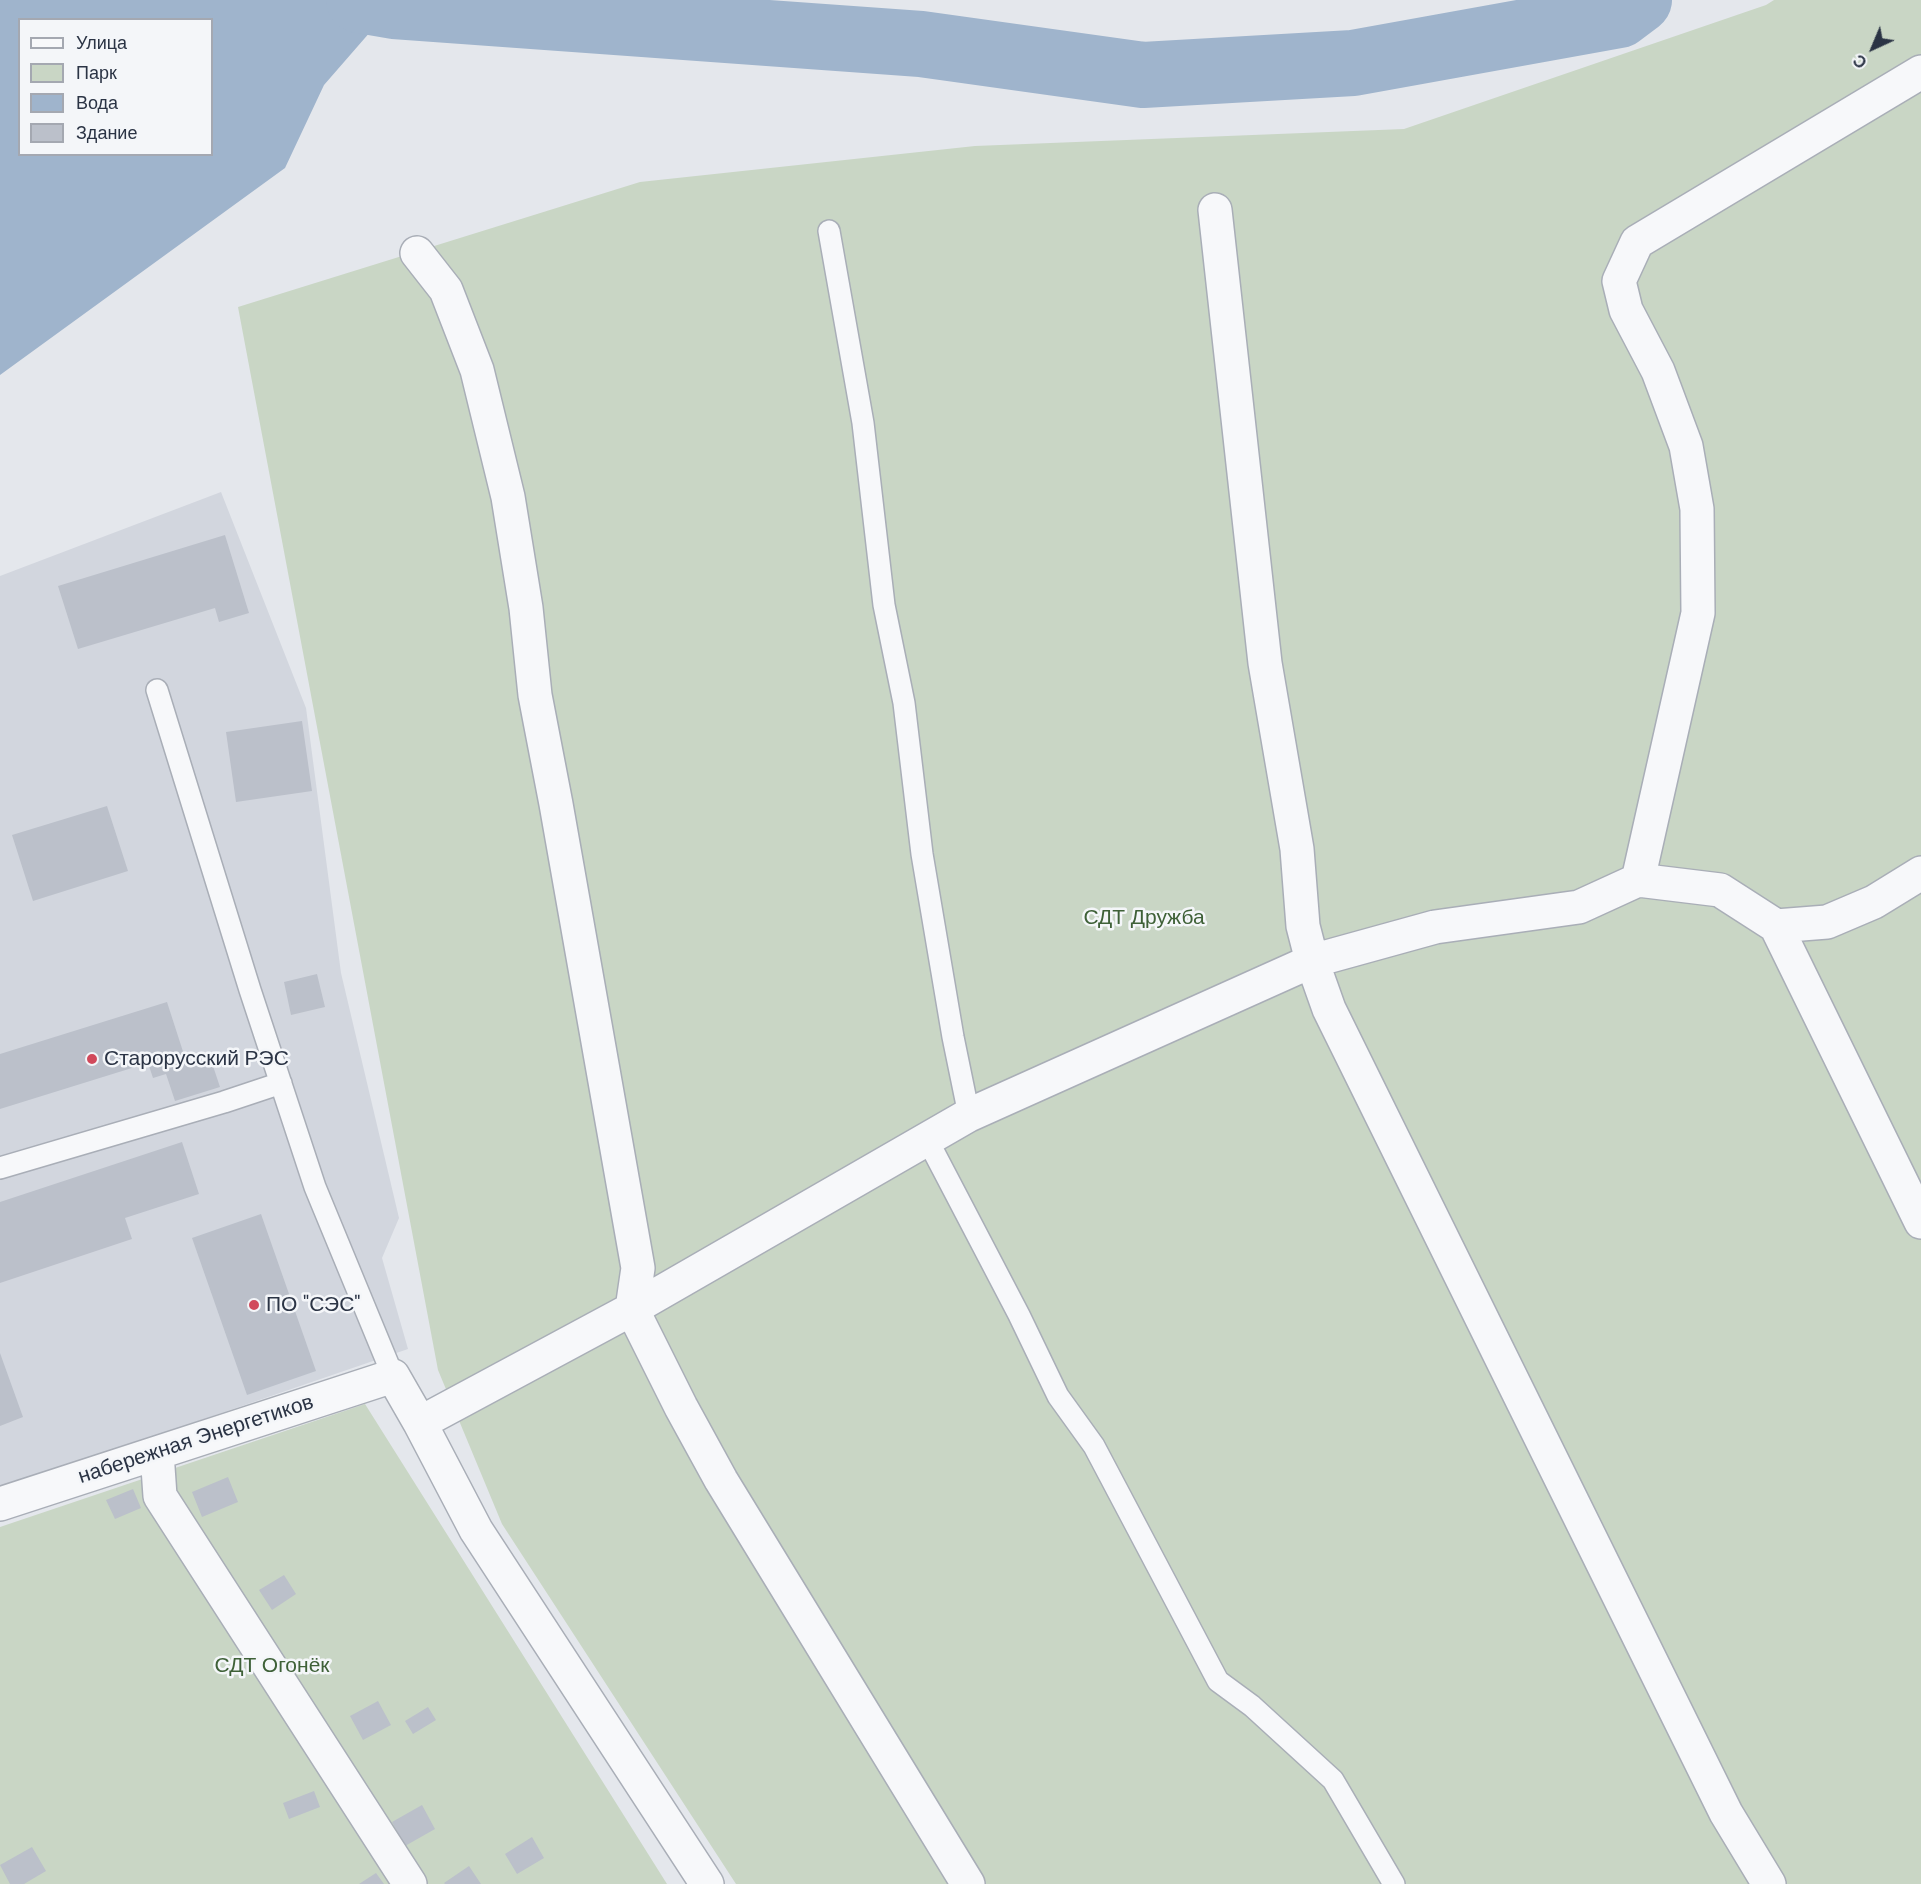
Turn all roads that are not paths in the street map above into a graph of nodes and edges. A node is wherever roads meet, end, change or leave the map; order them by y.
1 (1921, 72) edge
2 (1215, 210) dead end
3 (829, 231) dead end
4 (417, 253) dead end
5 (157, 690) dead end
6 (1921, 873) edge
7 (1638, 880) junction
8 (1776, 926) junction
9 (1312, 961) junction
10 (281, 1083) junction
11 (969, 1115) junction
12 (927, 1139) junction
13 (0, 1168) edge
14 (1921, 1222) edge
15 (632, 1310) junction
16 (393, 1376) junction
17 (420, 1423) junction
18 (157, 1453) junction
19 (0, 1504) edge
20 (410, 1884) edge
21 (707, 1884) edge
22 (968, 1884) edge
23 (1394, 1884) edge
24 (1769, 1884) edge

1 - 7 street
2 - 9 street
3 - 11 lane
4 - 15 street
5 - 10 lane
6 - 8 street
7 - 8 street
7 - 9 street
8 - 14 street
9 - 11 street
9 - 24 street
10 - 13 lane
10 - 16 lane
11 - 12 street
12 - 15 street
12 - 23 lane
15 - 17 street
15 - 22 street
16 - 17 street
16 - 18 street, набережная Энергетиков
17 - 21 street
18 - 19 street, набережная Энергетиков
18 - 20 street

